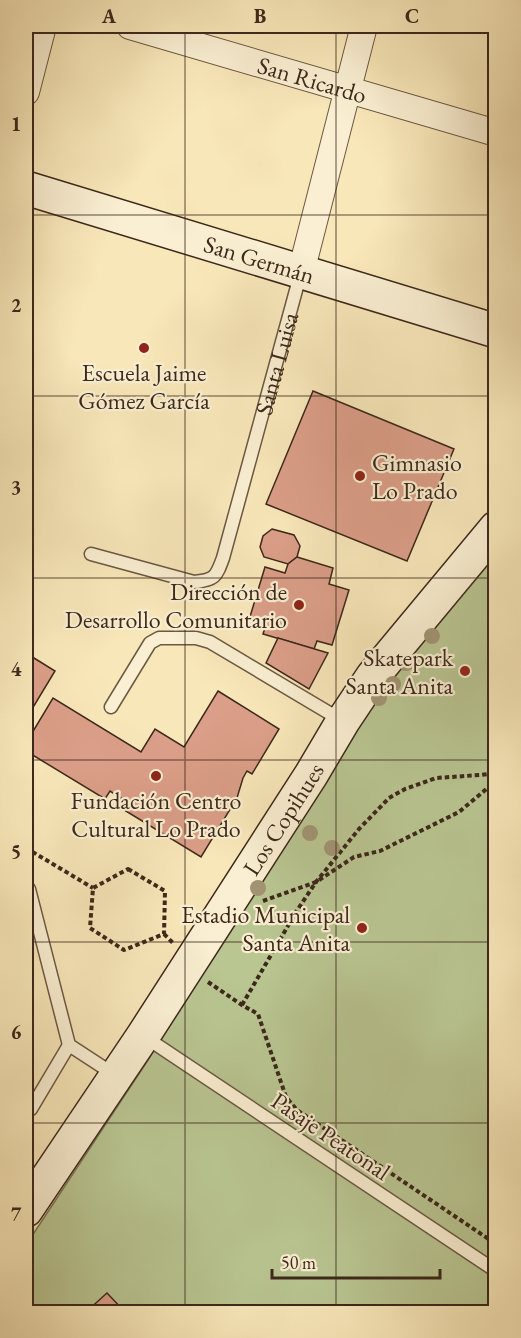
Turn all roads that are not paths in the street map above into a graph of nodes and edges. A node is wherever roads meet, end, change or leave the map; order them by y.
1 (43, 26) edge
2 (130, 26) edge
3 (364, 26) edge
4 (347, 90) junction
5 (26, 92) edge
6 (495, 133) edge
7 (26, 188) edge
8 (301, 272) junction
9 (495, 331) edge
10 (495, 528) edge
11 (91, 554) dead end
12 (111, 707) dead end
13 (343, 721) junction
14 (29, 889) dead end
15 (143, 1036) junction
16 (69, 1046) junction
17 (116, 1076) junction
18 (26, 1111) edge
19 (26, 1209) edge
20 (495, 1271) edge

1 - 5 street
2 - 4 street, San Ricardo
3 - 4 street, Santa Luisa
4 - 6 street, San Ricardo
4 - 8 street, Santa Luisa
7 - 8 street, San Germán
8 - 9 street, San Germán
8 - 11 lane, Santa Luisa
10 - 13 street, Los Copihues
12 - 13 lane
13 - 15 street, Los Copihues
14 - 16 lane
15 - 17 street, Los Copihues
15 - 20 lane, Pasaje Peatonal
16 - 17 lane
16 - 18 lane
17 - 19 street, Los Copihues

